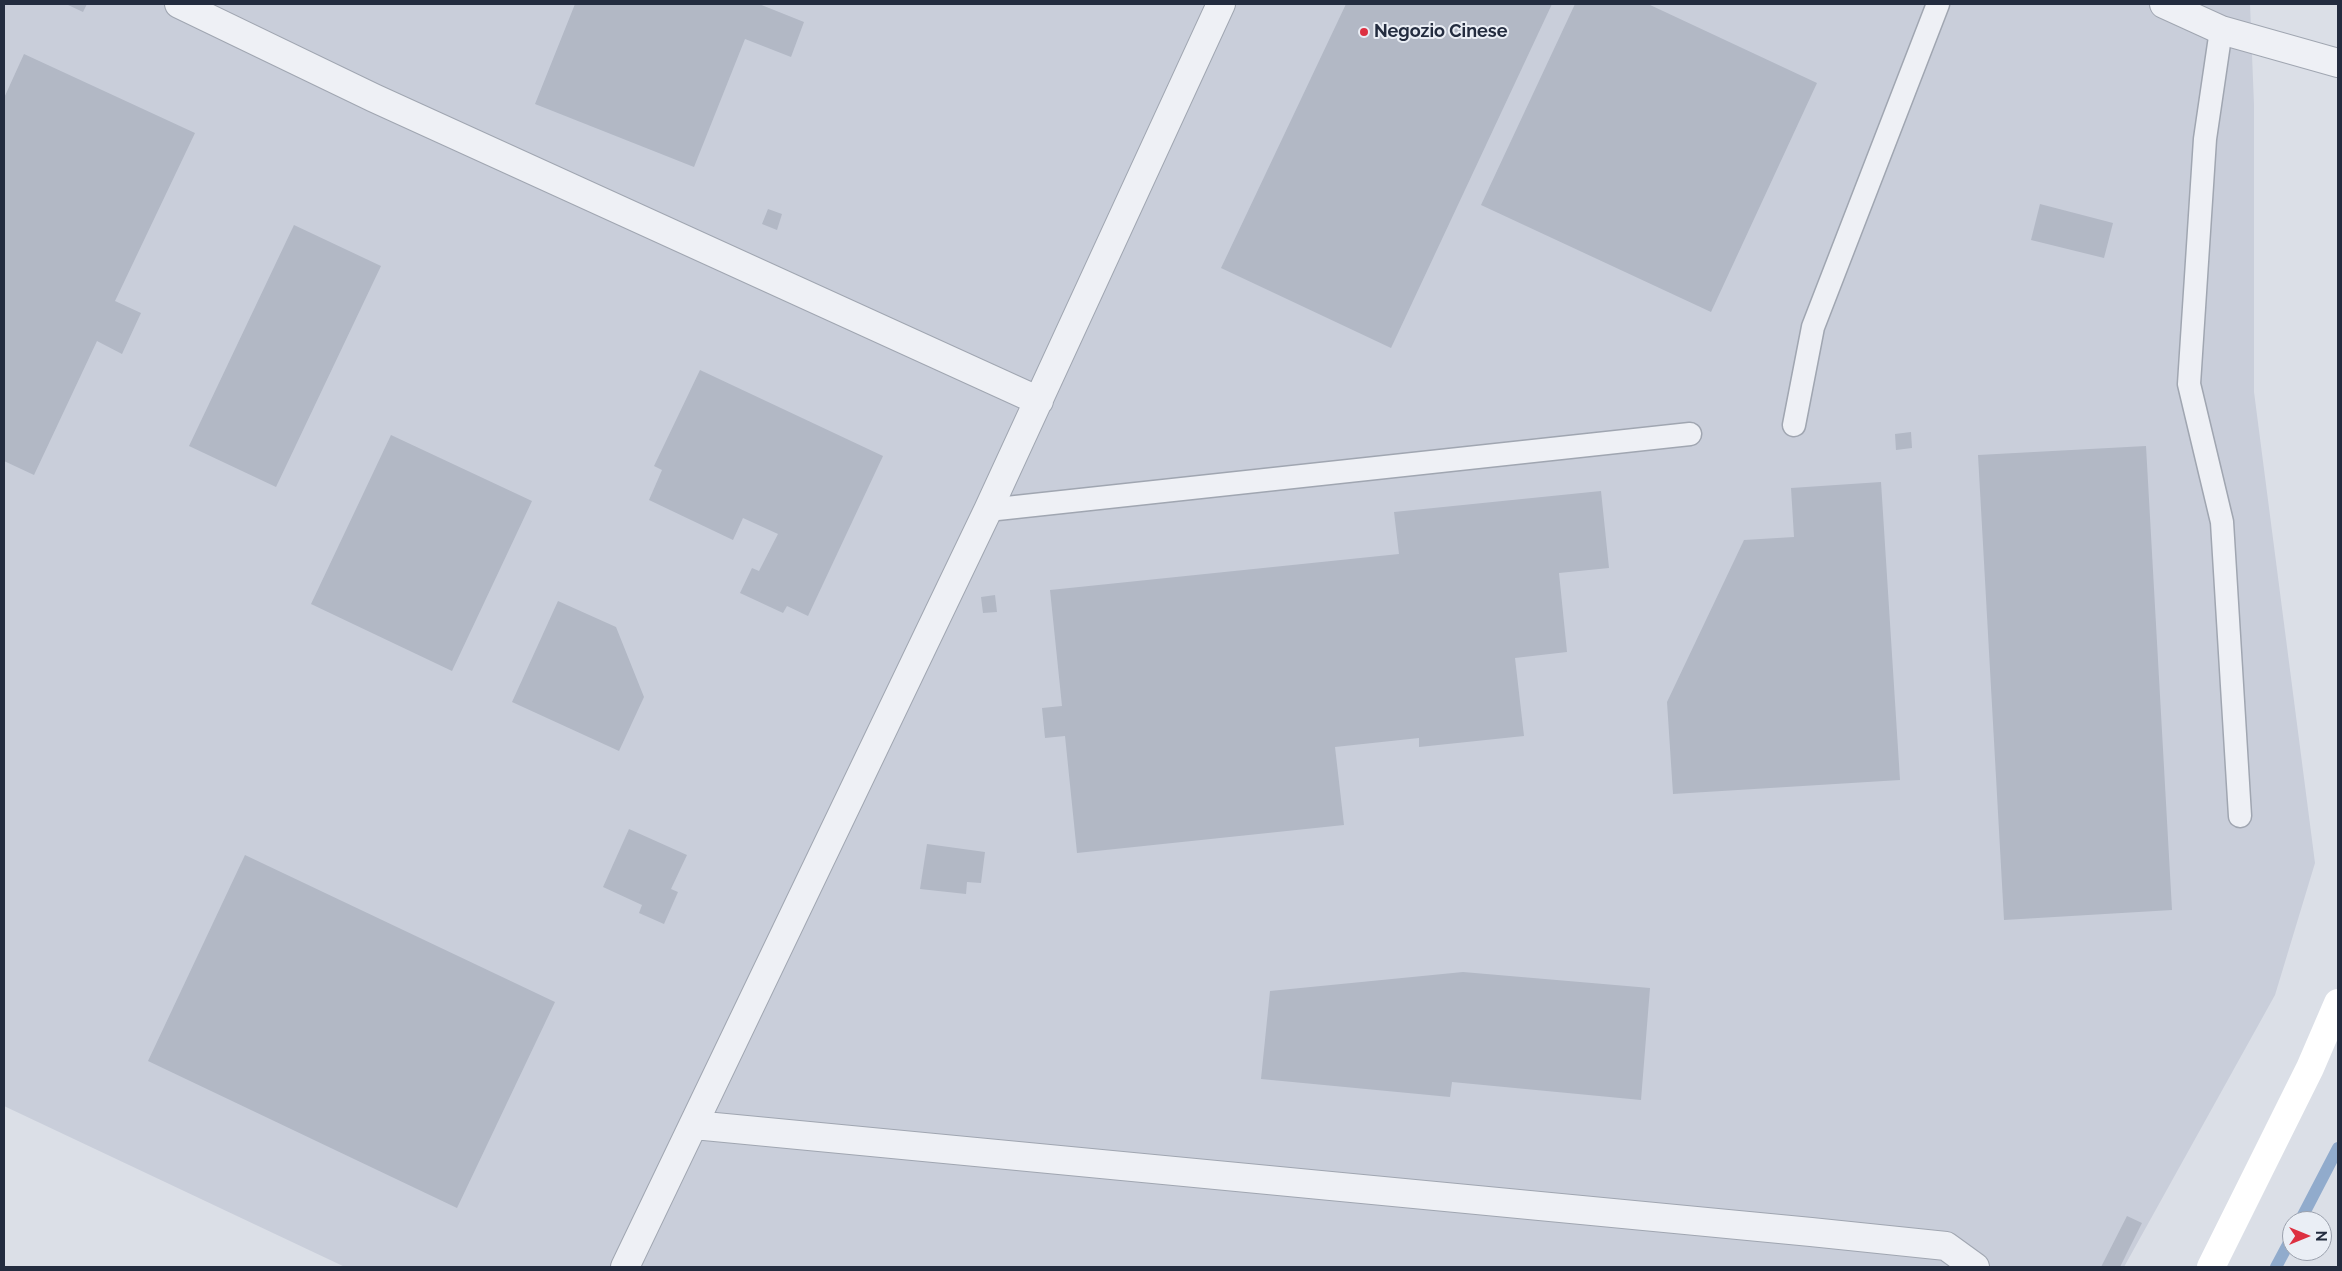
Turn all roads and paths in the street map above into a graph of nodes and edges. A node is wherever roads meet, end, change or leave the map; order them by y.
1 (179, 4) edge
2 (1220, 4) edge
3 (1938, 4) edge
4 (2164, 4) edge
5 (2221, 30) junction
6 (2338, 63) edge
7 (1039, 400) junction
8 (1794, 425) dead end
9 (1690, 434) dead end
10 (988, 510) junction
11 (2240, 816) dead end
12 (2338, 1003) edge
13 (694, 1125) junction
14 (625, 1267) edge
15 (1975, 1267) edge
16 (2211, 1267) edge

1 - 7 street
2 - 7 street
3 - 8 lane
4 - 5 street
5 - 6 street
5 - 11 lane
7 - 10 street
9 - 10 lane
10 - 13 street
12 - 16 street
13 - 14 street
13 - 15 street

